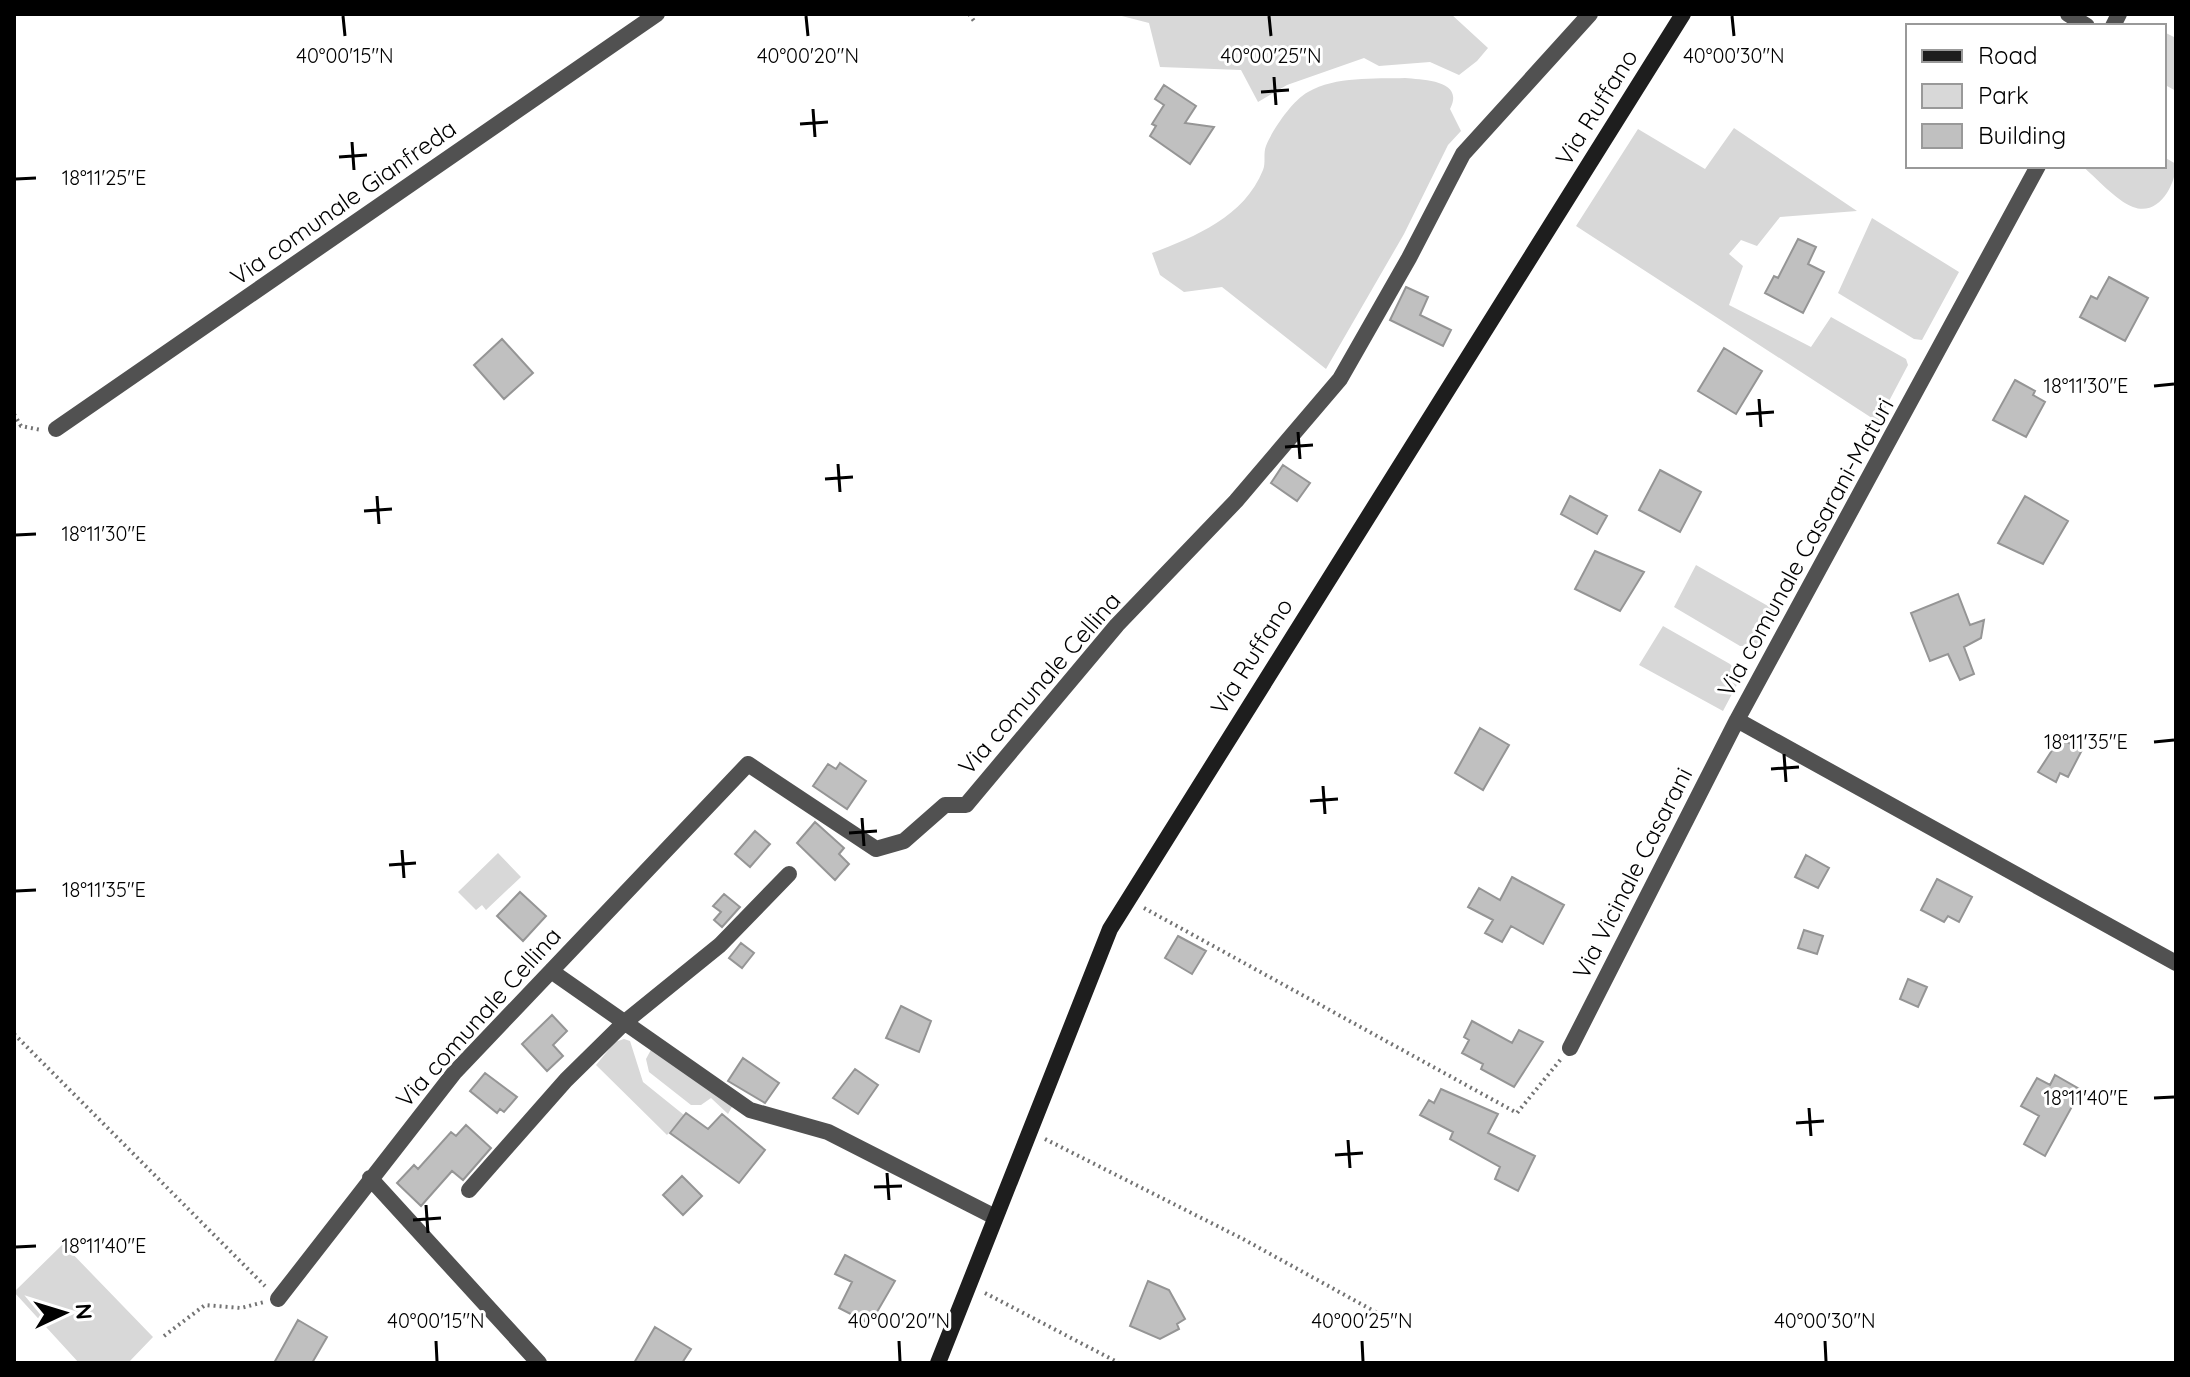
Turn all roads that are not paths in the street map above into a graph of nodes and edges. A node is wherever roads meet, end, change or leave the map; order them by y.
1 (657, 14) edge
2 (1590, 14) edge
3 (1683, 14) edge
4 (2037, 168) edge
5 (56, 429) road end
6 (1737, 720) junction
7 (789, 874) dead end
8 (2176, 963) edge
9 (551, 971) junction
10 (625, 1022) junction
11 (1570, 1048) road end
12 (370, 1178) junction
13 (469, 1190) dead end
14 (995, 1217) junction
15 (278, 1299) road end
16 (539, 1363) edge
17 (938, 1363) edge

1 - 5 street, Via comunale Gianfreda
2 - 9 street, Via comunale Cellina
3 - 14 street, Via Ruffano
4 - 6 street, Via comunale Casarani-Maturi
6 - 8 street, Via comunale Casarani-Maturi
6 - 11 street, Via Vicinale Casarani
7 - 10 street
9 - 10 street
9 - 12 street, Via comunale Cellina
10 - 13 street
10 - 14 street
12 - 15 street, Via comunale Cellina
12 - 16 street
14 - 17 street, Via Ruffano

